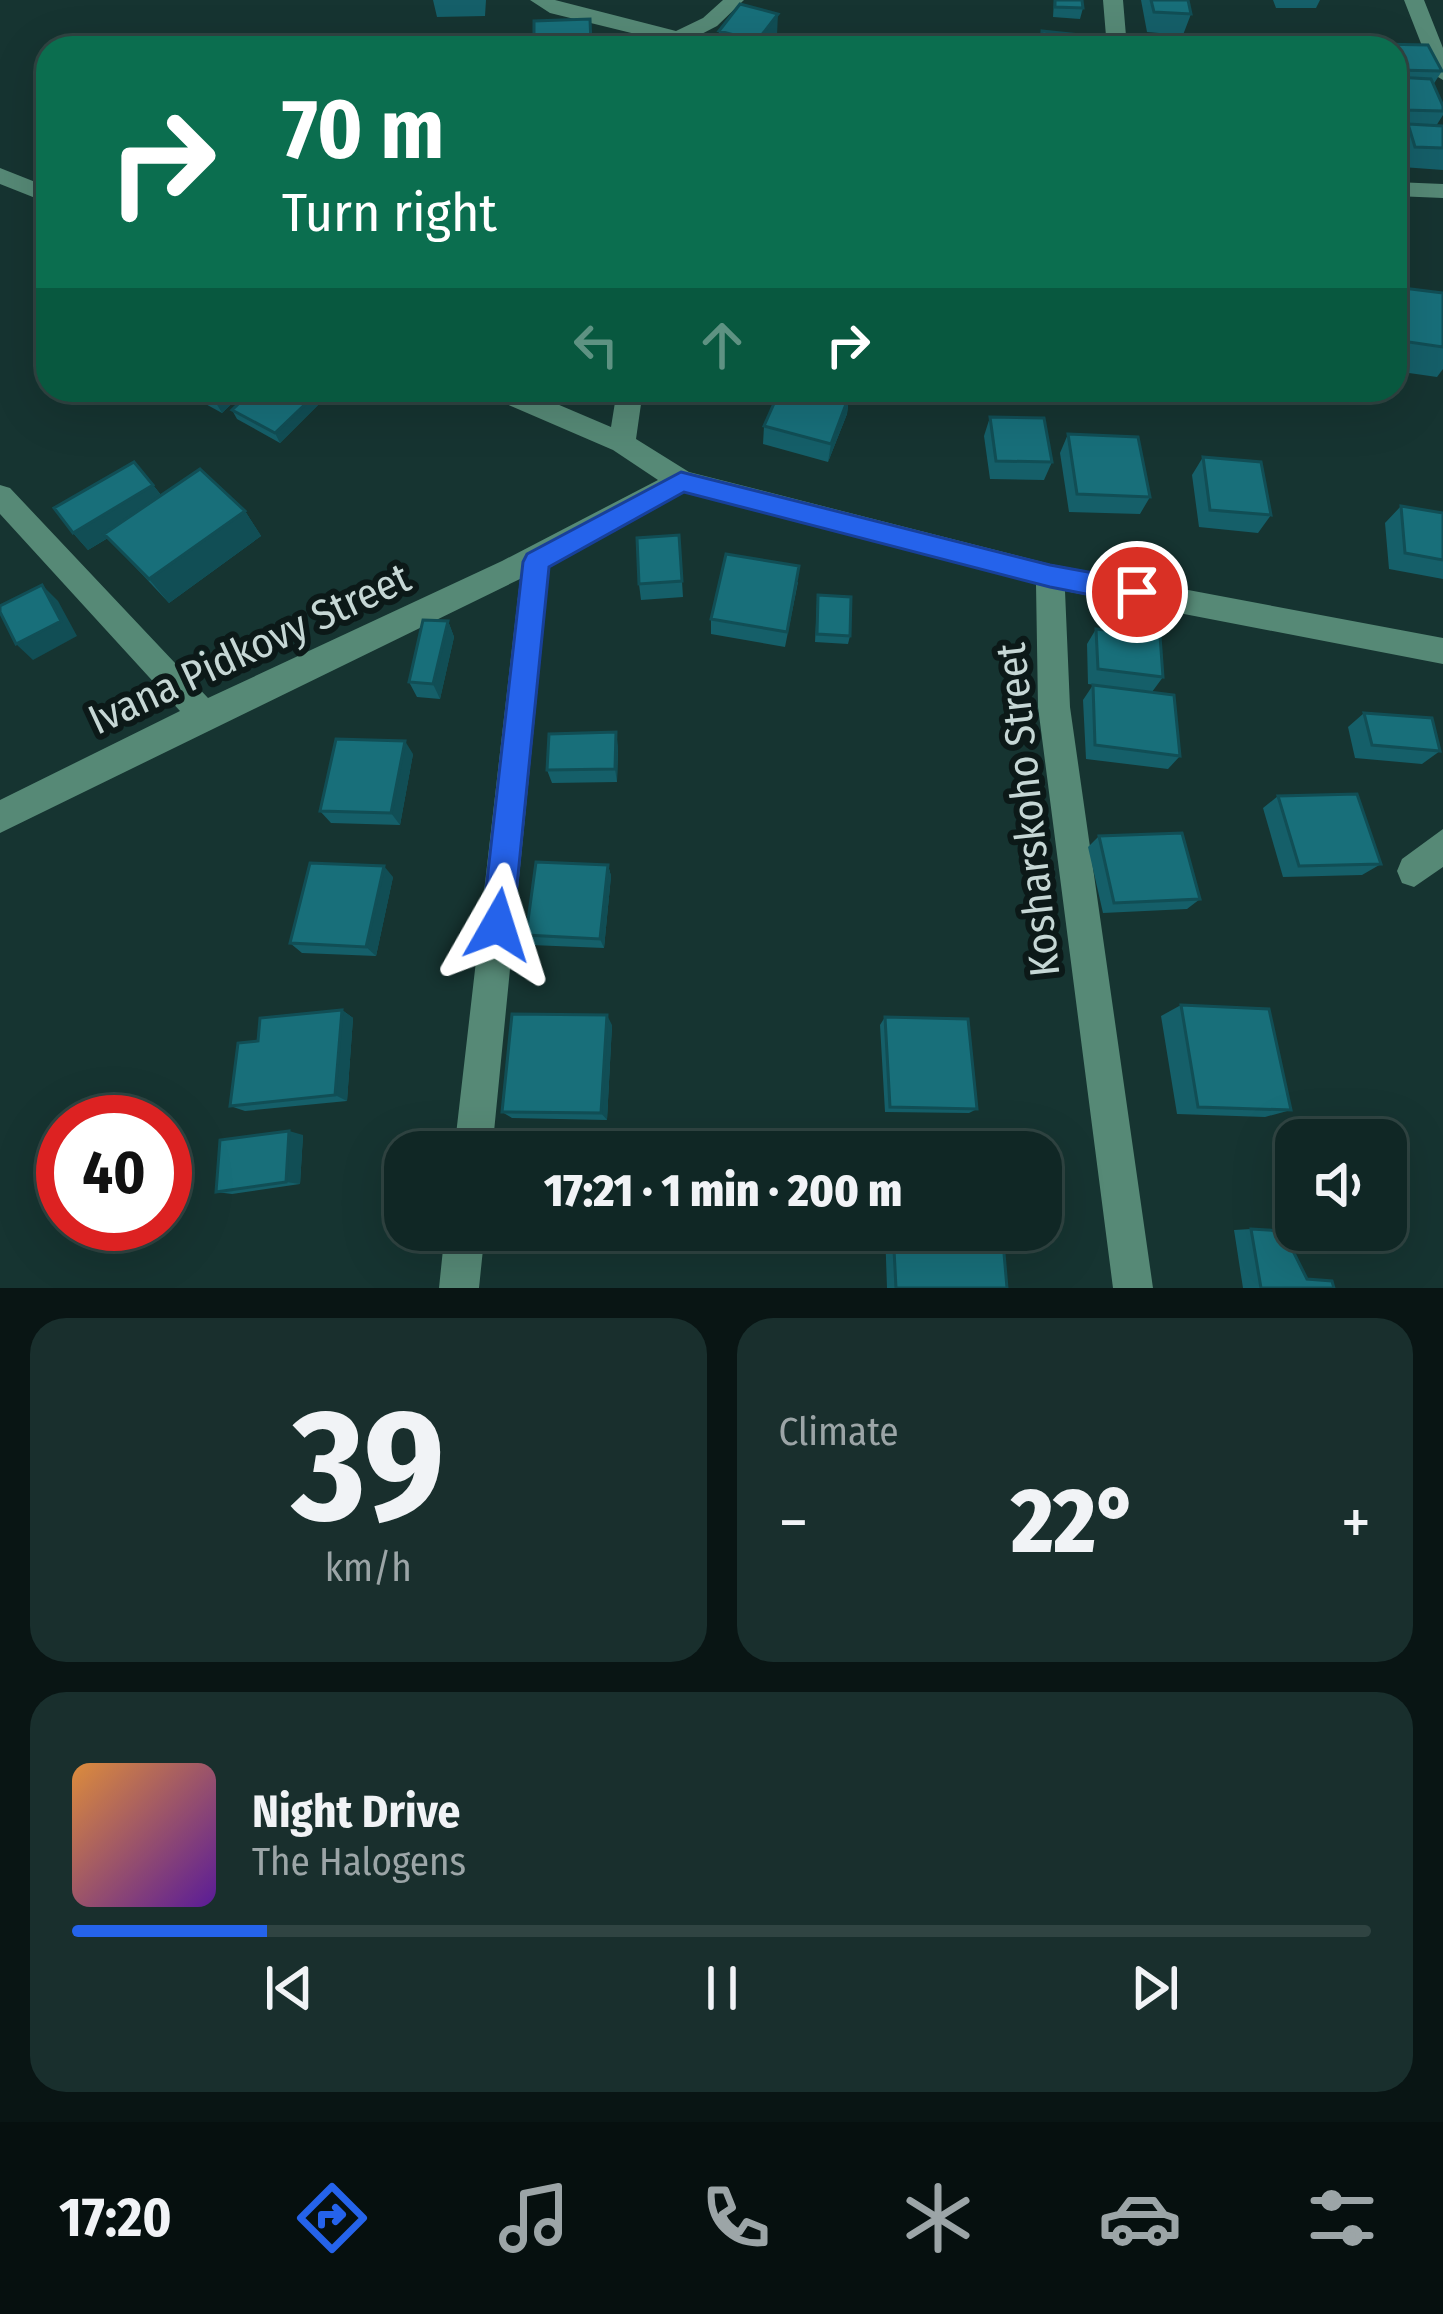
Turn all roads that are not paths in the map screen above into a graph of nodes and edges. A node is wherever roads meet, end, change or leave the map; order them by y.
1 (540, 0) edge
2 (734, 0) edge
3 (1113, 0) edge
4 (1414, 0) edge
5 (653, 36) edge
6 (689, 36) edge
7 (1116, 36) edge
8 (1443, 74) edge
9 (0, 176) edge
10 (1407, 189) edge
11 (1443, 190) edge
12 (36, 191) edge
13 (527, 402) edge
14 (628, 402) edge
15 (622, 443) junction
16 (681, 482) junction
17 (0, 496) edge
18 (536, 562) junction
19 (1050, 576) junction
20 (1443, 651) edge
21 (202, 712) junction
22 (0, 817) edge
23 (1443, 845) edge
24 (1414, 872) dead end
25 (475, 1131) edge
26 (463, 1251) edge
27 (459, 1288) edge
28 (1133, 1288) edge

1 - 5 street
2 - 6 street
3 - 7 street
4 - 8 street
9 - 12 street
10 - 11 street
13 - 15 street
14 - 15 street
15 - 16 street
16 - 18 street, Ivana Pidkovy Street
16 - 19 street
17 - 21 street
18 - 21 street, Ivana Pidkovy Street
18 - 25 street
19 - 20 street
19 - 28 street, Kosharskoho Street
21 - 22 street, Ivana Pidkovy Street
23 - 24 street
26 - 27 street

